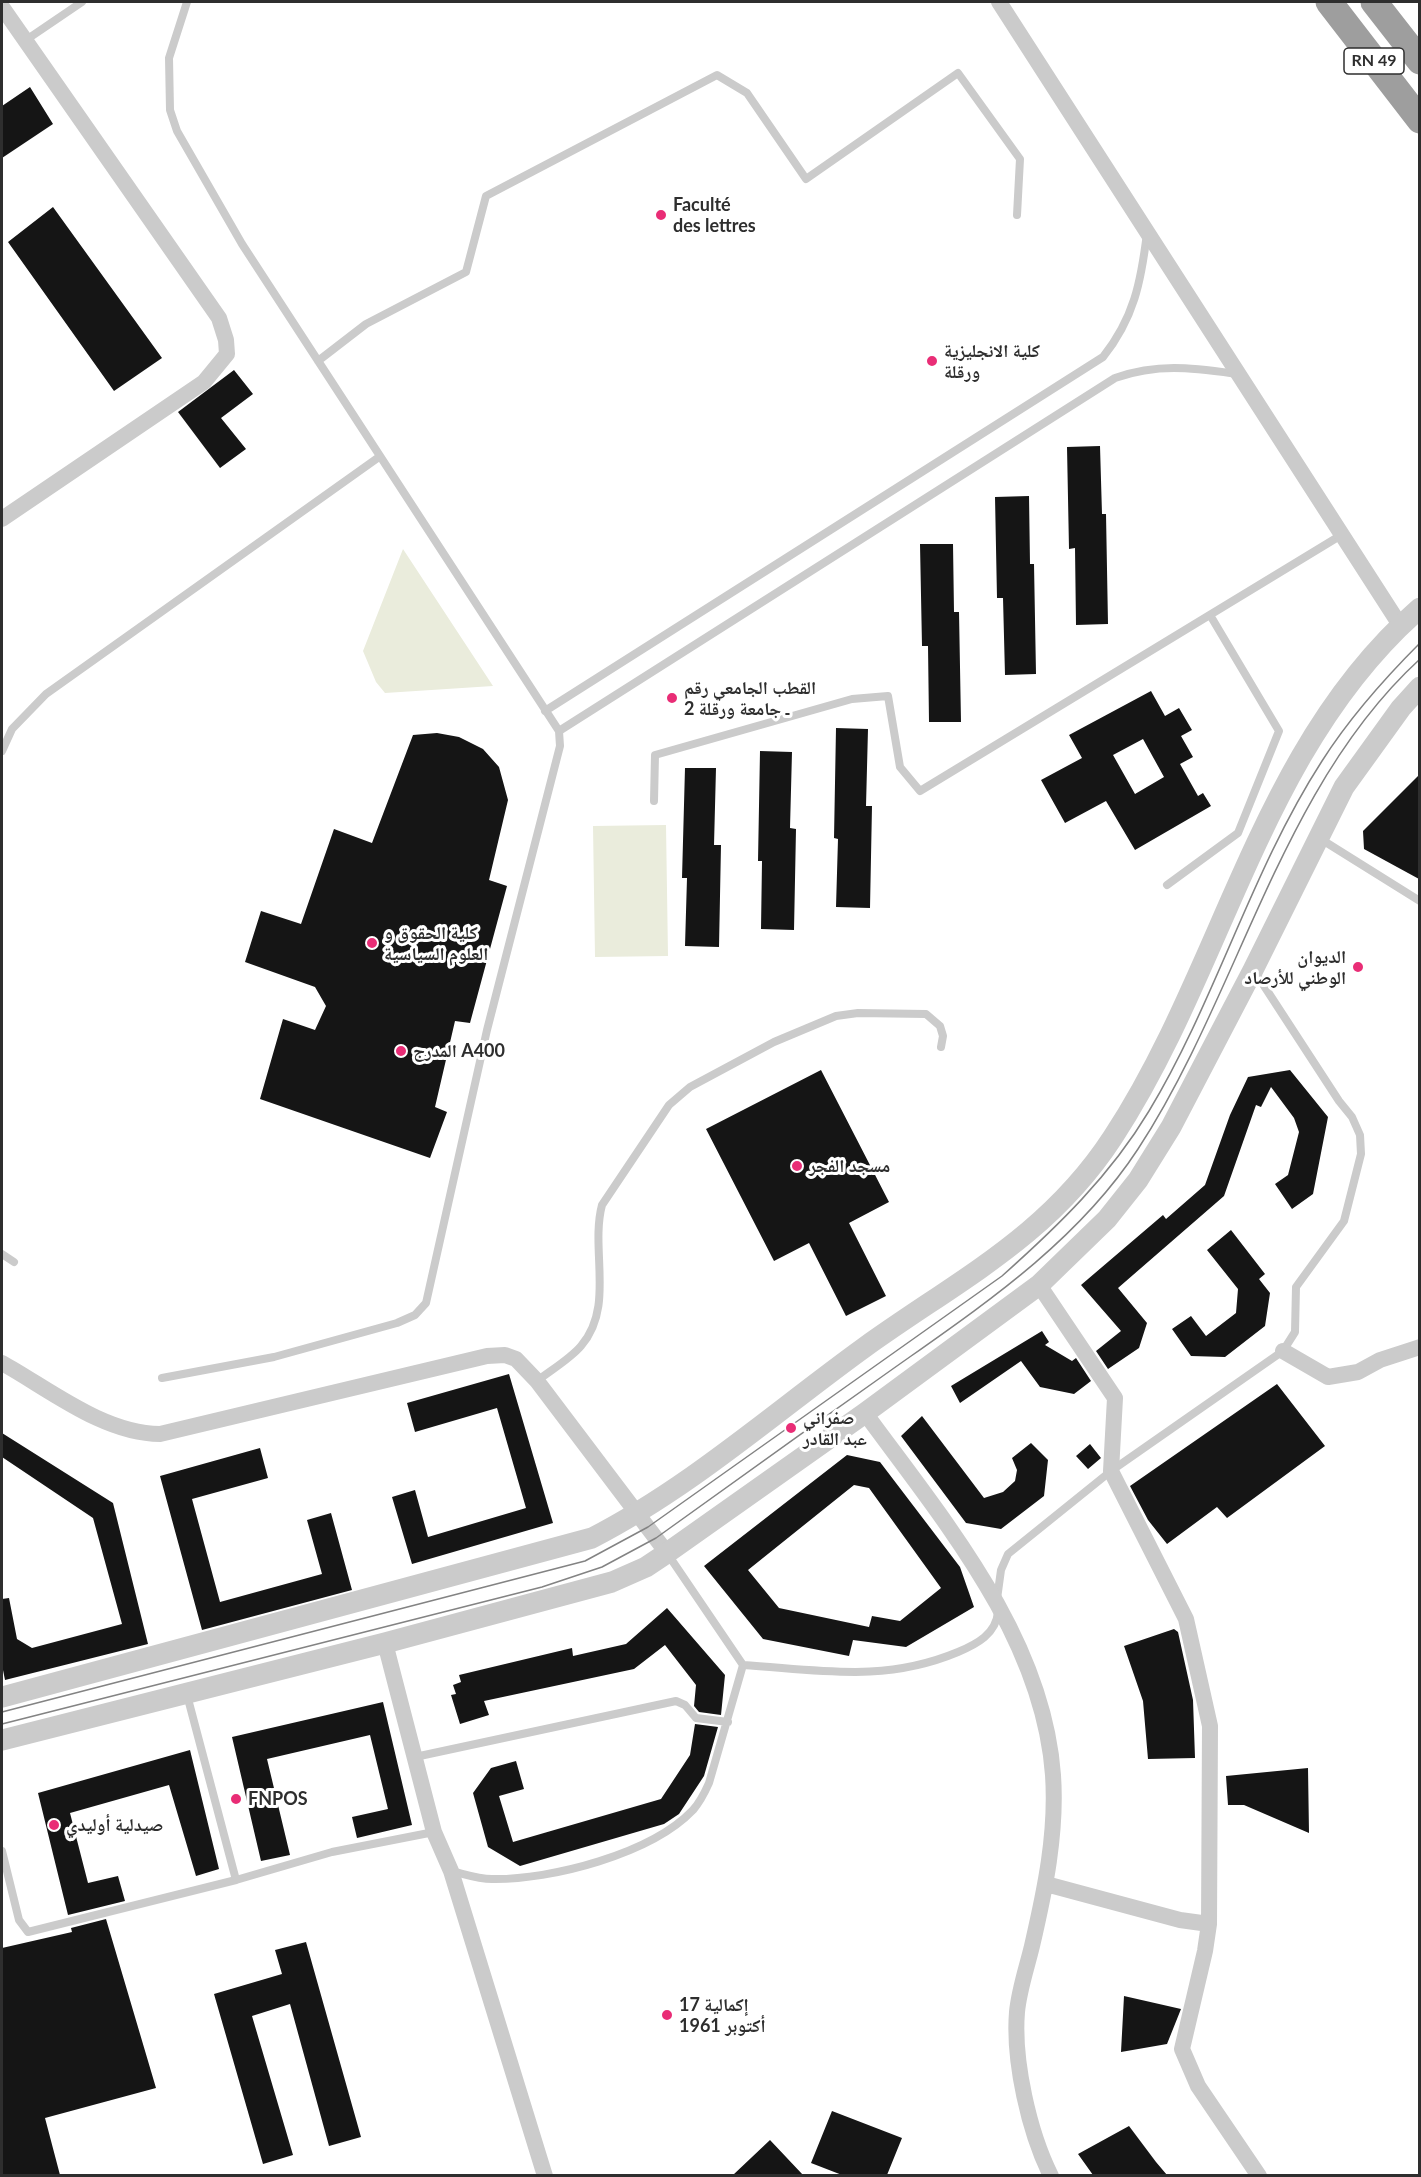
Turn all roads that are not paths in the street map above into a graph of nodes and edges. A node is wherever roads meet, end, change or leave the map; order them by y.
1 (82, 2) edge
2 (187, 2) edge
3 (999, 2) edge
4 (1329, 2) edge
5 (1374, 2) edge
6 (2, 7) edge
7 (26, 40) junction
8 (1419, 61) edge
9 (1419, 120) edge
10 (1017, 215) dead end
11 (1147, 230) junction
12 (318, 361) junction
13 (1240, 374) junction
14 (380, 457) junction
15 (2, 519) edge
16 (1344, 534) junction
17 (1419, 608) edge
18 (1210, 615) junction
19 (1400, 625) junction
20 (1419, 687) edge
21 (545, 711) junction
22 (559, 731) junction
23 (2, 751) edge
24 (654, 801) dead end
25 (1318, 838) junction
26 (1167, 885) dead end
27 (1419, 901) edge
28 (1253, 970) junction
29 (941, 1047) dead end
30 (2, 1254) edge
31 (14, 1262) dead end
32 (1039, 1285) junction
33 (1419, 1347) edge
34 (1283, 1351) junction
35 (2, 1363) edge
36 (162, 1378) dead end
37 (537, 1381) junction
38 (865, 1413) junction
39 (1110, 1470) junction
40 (639, 1514) junction
41 (667, 1553) junction
42 (998, 1608) junction
43 (386, 1643) junction
44 (743, 1665) junction
45 (187, 1692) junction
46 (2, 1697) edge
47 (728, 1722) junction
48 (2, 1740) edge
49 (415, 1757) junction
50 (434, 1832) junction
51 (2, 1851) edge
52 (451, 1871) junction
53 (236, 1880) junction
54 (1046, 1884) junction
55 (1209, 1924) junction
56 (545, 2175) edge
57 (1051, 2175) edge
58 (1259, 2175) edge

1 - 7 lane
2 - 12 lane
3 - 11 street
4 - 9 highway, RN 49
5 - 8 highway, RN 49
6 - 7 street
7 - 15 street
10 - 12 lane
11 - 13 street
11 - 21 lane
12 - 14 lane
13 - 16 street
13 - 22 lane
14 - 21 lane
14 - 23 lane
16 - 18 lane
16 - 19 street
17 - 19 street
18 - 24 lane
18 - 26 lane
19 - 40 street
20 - 25 street
21 - 22 lane
22 - 36 lane
25 - 27 lane
25 - 28 street
28 - 32 street
28 - 34 lane
29 - 37 lane
30 - 31 lane
32 - 38 street
32 - 39 street
33 - 34 street
34 - 39 lane
35 - 37 street
37 - 40 street
38 - 41 street
38 - 42 street
39 - 42 lane
39 - 55 street
40 - 41 street
40 - 46 street
41 - 43 street
41 - 44 lane
42 - 44 lane
42 - 54 street
43 - 45 street
43 - 49 street
44 - 47 lane
45 - 48 street
45 - 53 lane
47 - 49 lane
47 - 52 lane
49 - 50 street
50 - 52 street
50 - 53 lane
51 - 53 lane
52 - 56 street
54 - 55 street
54 - 57 street
55 - 58 street

